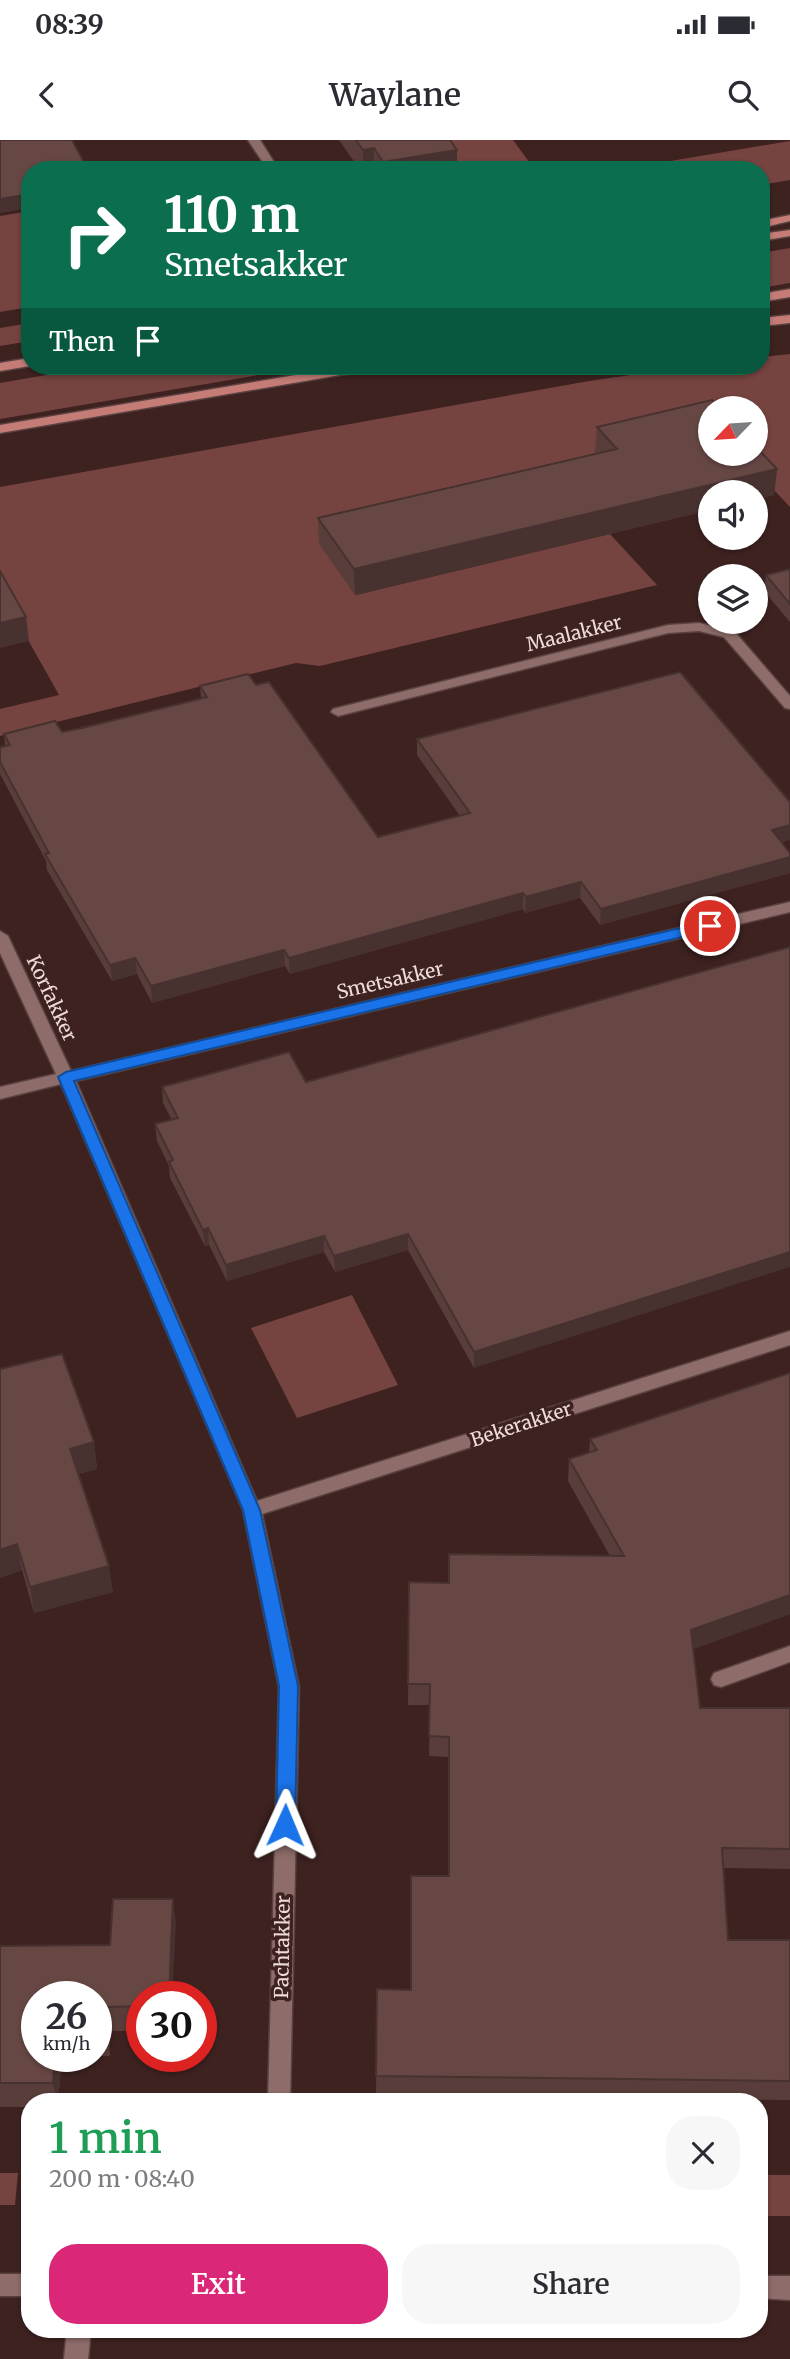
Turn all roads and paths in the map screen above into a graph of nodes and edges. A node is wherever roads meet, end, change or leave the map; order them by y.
1 (254, 140) edge
2 (268, 161) edge
3 (790, 218) edge
4 (770, 223) edge
5 (790, 233) edge
6 (770, 236) edge
7 (790, 293) edge
8 (770, 296) edge
9 (790, 319) edge
10 (770, 321) edge
11 (21, 364) edge
12 (0, 367) edge
13 (316, 375) edge
14 (0, 429) edge
15 (790, 705) edge
16 (338, 712) dead end
17 (790, 907) edge
18 (0, 936) edge
19 (66, 1077) junction
20 (0, 1093) edge
21 (790, 1338) edge
22 (252, 1510) junction
23 (790, 1654) edge
24 (721, 1679) dead end
25 (279, 2093) edge
26 (0, 2285) edge
27 (21, 2285) edge
28 (768, 2287) edge
29 (790, 2288) edge
30 (78, 2338) edge
31 (76, 2359) edge

1 - 2 street
3 - 4 main road
5 - 6 main road
7 - 8 main road
9 - 10 main road
11 - 12 main road
13 - 14 main road
15 - 16 street, Maalakker
17 - 19 street, Smetsakker
18 - 19 street, Korfakker
19 - 20 street, Smetsakker
19 - 22 street, Pachtakker
21 - 22 street, Bekerakker
22 - 25 street, Pachtakker
23 - 24 street
26 - 27 street
28 - 29 street
30 - 31 street

